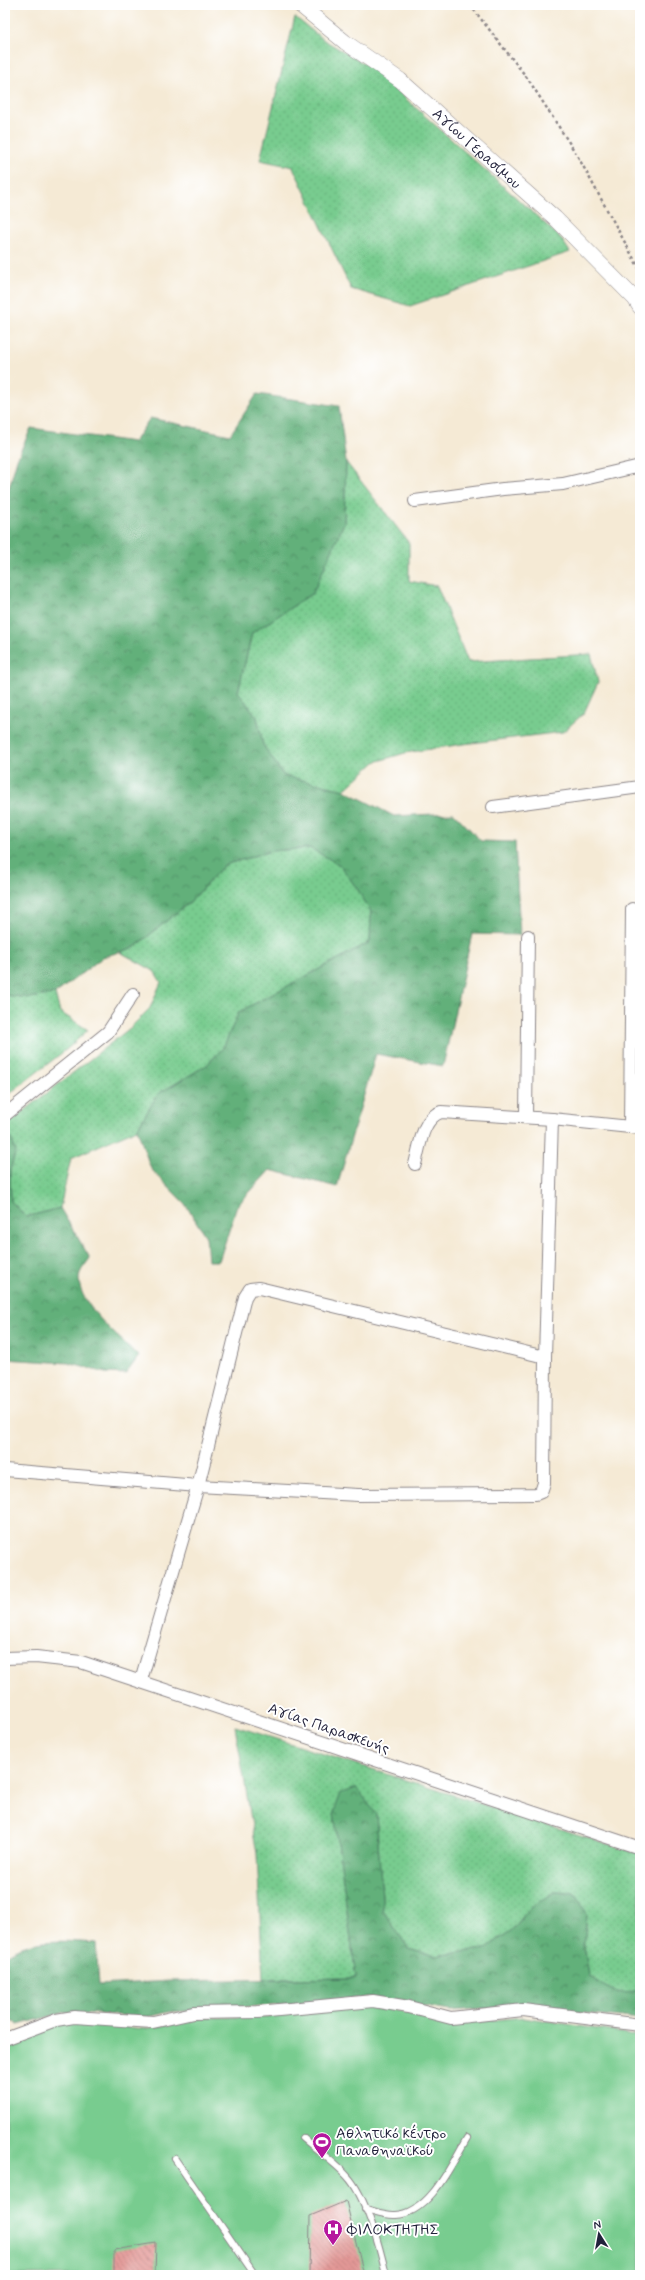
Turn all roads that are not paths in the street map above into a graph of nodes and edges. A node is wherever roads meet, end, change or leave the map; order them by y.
1 (300, 5) edge
2 (640, 307) edge
3 (640, 466) edge
4 (415, 501) dead end
5 (640, 787) edge
6 (493, 807) dead end
7 (632, 909) dead end
8 (528, 936) dead end
9 (133, 994) dead end
10 (5, 1115) edge
11 (526, 1117) junction
12 (552, 1119) junction
13 (635, 1128) edge
14 (415, 1164) dead end
15 (545, 1357) junction
16 (5, 1470) edge
17 (198, 1486) junction
18 (5, 1658) edge
19 (141, 1680) junction
20 (640, 1848) edge
21 (640, 2025) edge
22 (5, 2038) edge
23 (303, 2138) dead end
24 (467, 2138) dead end
25 (175, 2159) dead end
26 (365, 2209) junction
27 (255, 2275) edge
28 (386, 2275) edge

1 - 2 street, Αγίου Γερασίμου
3 - 4 street
5 - 6 street
7 - 13 street
8 - 11 street
9 - 10 street
11 - 12 street
11 - 14 street
12 - 13 street
12 - 15 street
15 - 17 street
15 - 17 street
16 - 17 street
17 - 19 street
18 - 19 street, Αγίας Παρασκευής
19 - 20 street, Αγίας Παρασκευής
21 - 22 street
23 - 26 lane
24 - 26 lane
25 - 27 lane
26 - 28 lane

